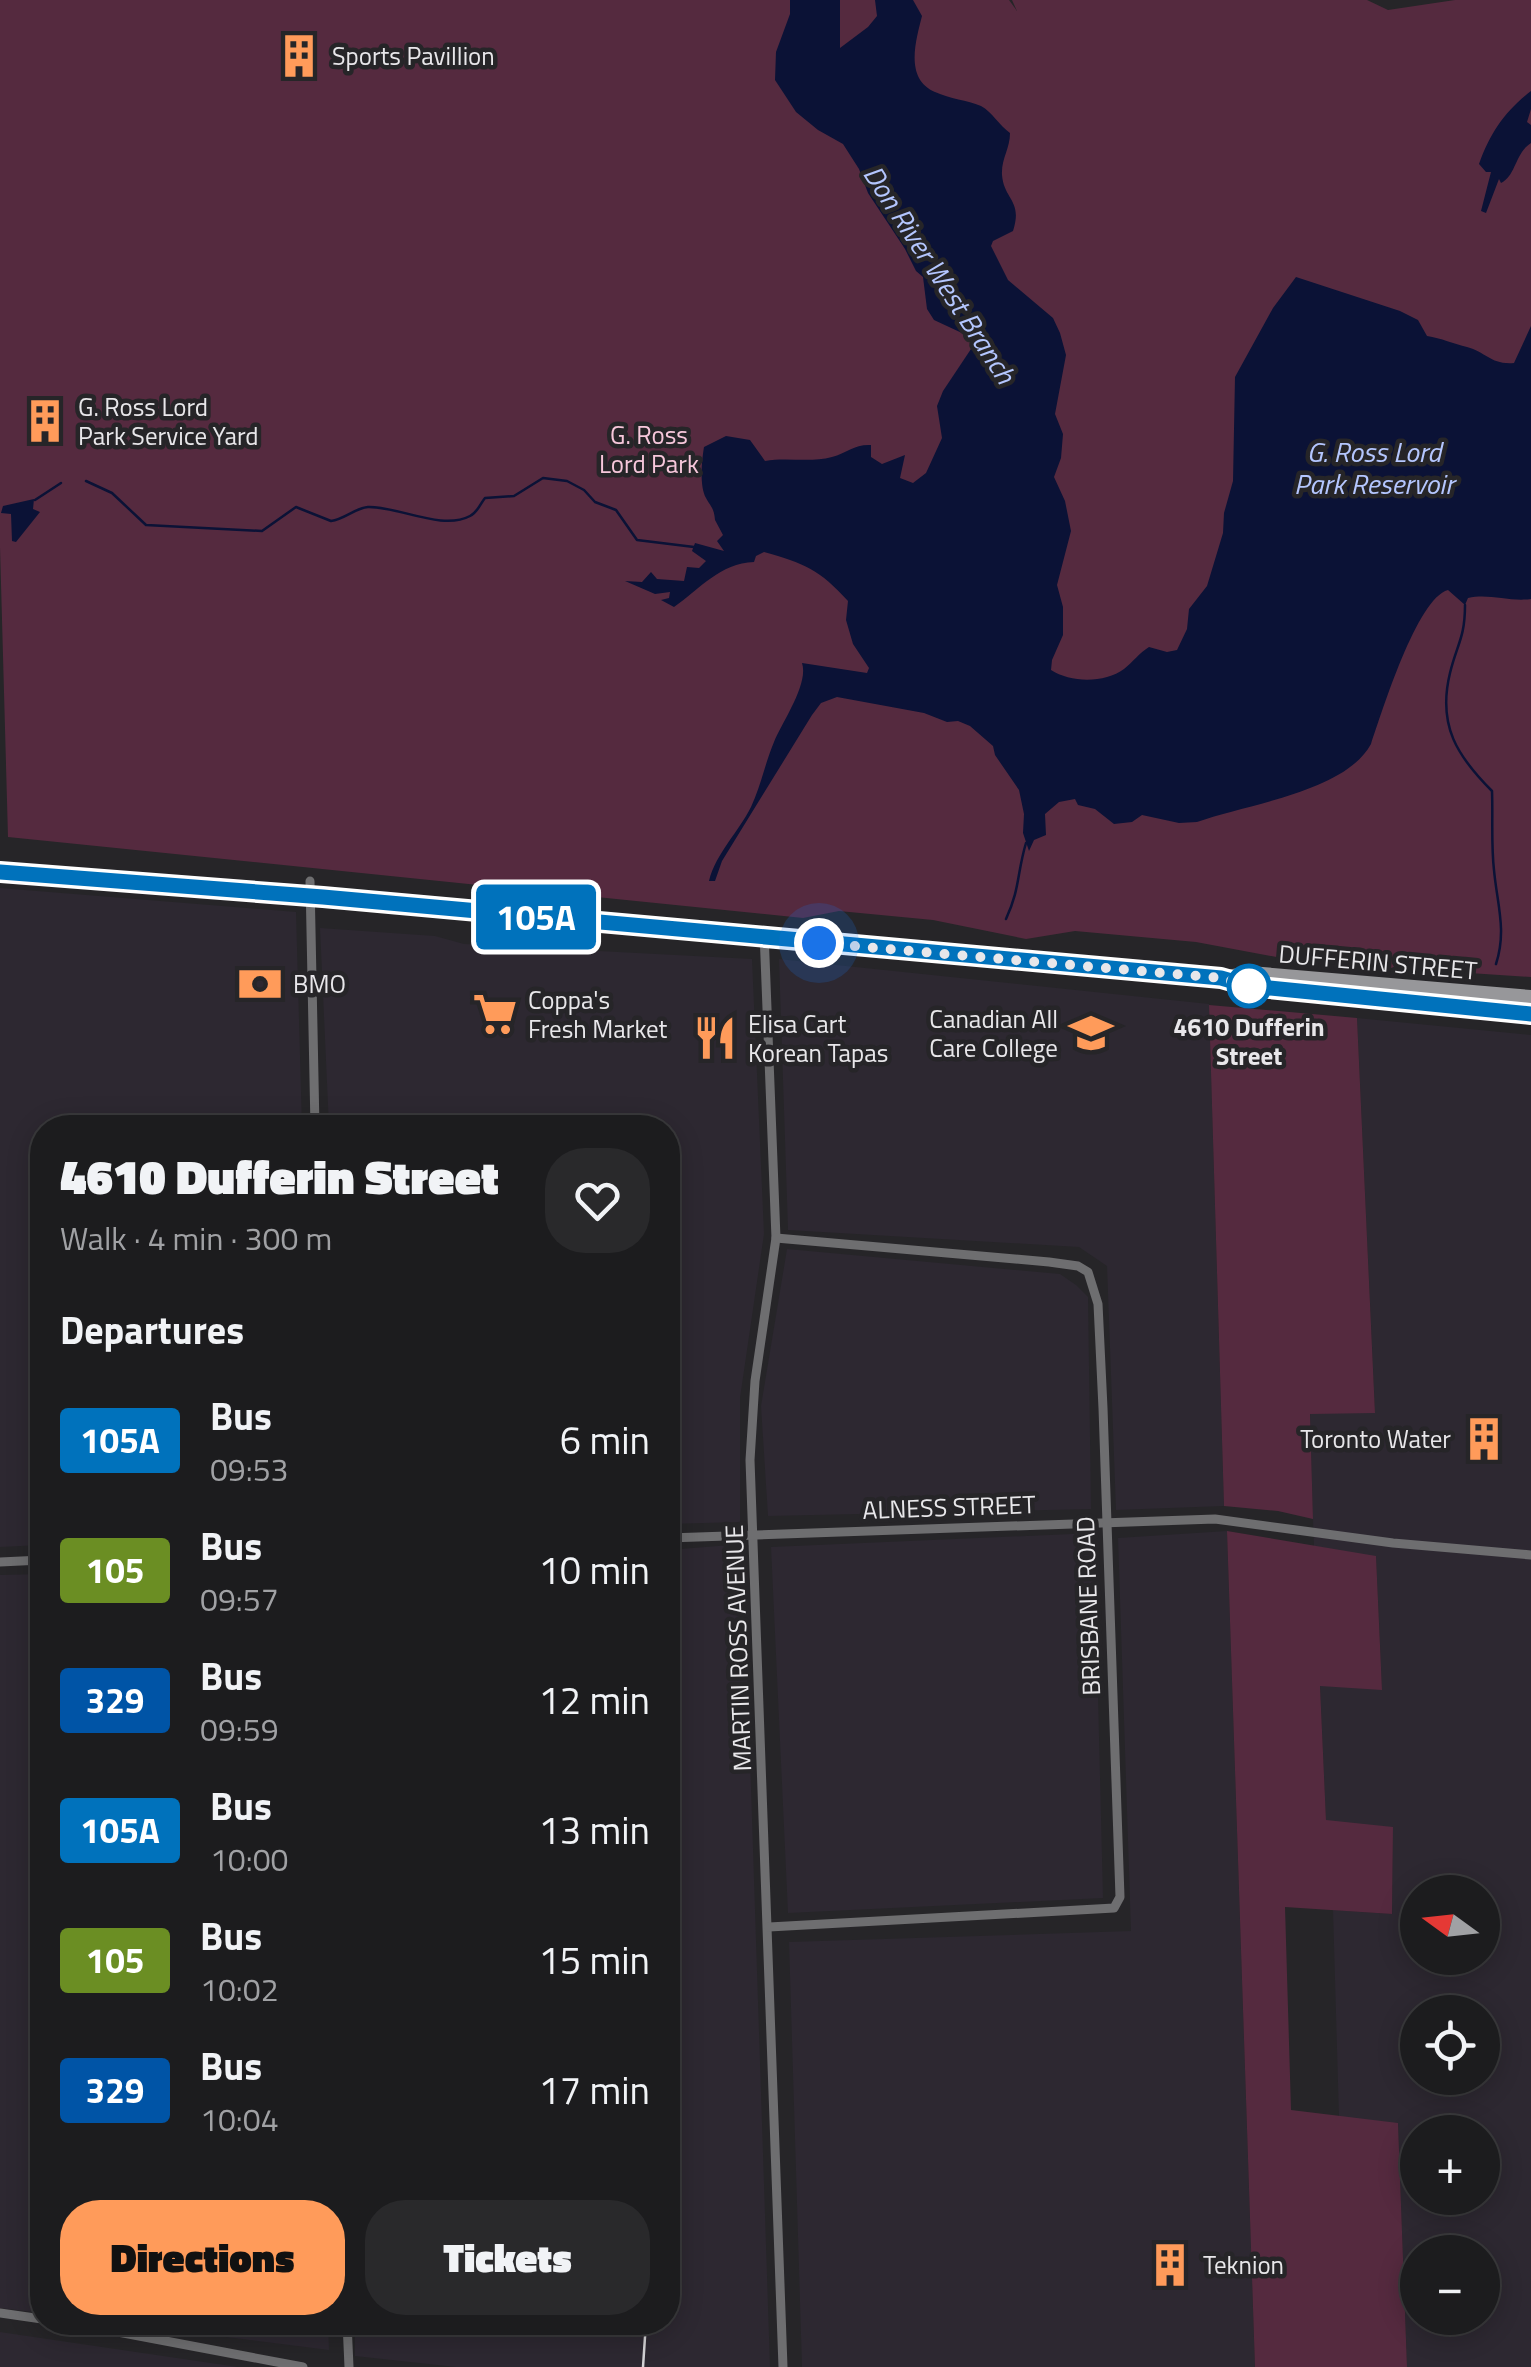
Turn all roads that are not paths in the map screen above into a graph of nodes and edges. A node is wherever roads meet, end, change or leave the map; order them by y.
1 (0, 872) edge
2 (310, 889) junction
3 (764, 934) junction
4 (1221, 978) junction
5 (1531, 998) edge
6 (1531, 1014) edge
7 (316, 1115) edge
8 (776, 1238) junction
9 (1105, 1520) junction
10 (754, 1535) junction
11 (680, 1538) edge
12 (1531, 1555) edge
13 (30, 1561) edge
14 (0, 1562) edge
15 (769, 1927) junction
16 (0, 2314) edge
17 (30, 2318) edge
18 (134, 2335) edge
19 (347, 2335) edge
20 (303, 2367) edge
21 (348, 2367) edge
22 (783, 2367) edge

1 - 2 main road, DUFFERIN STREET
2 - 3 main road, DUFFERIN STREET
2 - 7 street
3 - 4 main road, DUFFERIN STREET
3 - 8 street, MARTIN ROSS AVENUE
4 - 5 main road, DUFFERIN STREET
4 - 6 main road, DUFFERIN STREET
8 - 9 street, BRISBANE ROAD
8 - 10 street, MARTIN ROSS AVENUE
9 - 10 street, ALNESS STREET
9 - 12 street, ALNESS STREET
9 - 15 street, BRISBANE ROAD
10 - 11 street, ALNESS STREET
10 - 15 street, MARTIN ROSS AVENUE
13 - 14 street
15 - 22 street, MARTIN ROSS AVENUE
16 - 17 street
18 - 20 street
19 - 21 street

